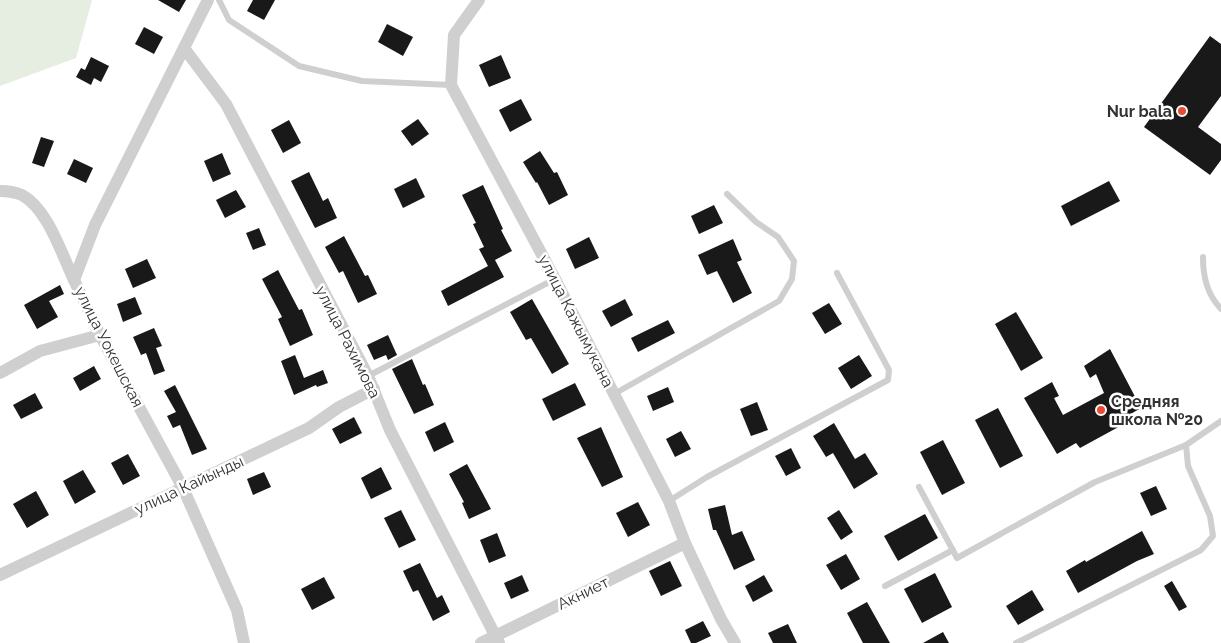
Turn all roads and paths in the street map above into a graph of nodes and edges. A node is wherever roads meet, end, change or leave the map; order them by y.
1 (208, 0) edge
2 (219, 0) edge
3 (479, 0) edge
4 (184, 48) junction
5 (451, 84) junction
6 (0, 191) edge
7 (728, 194) dead end
8 (1203, 257) dead end
9 (837, 274) dead end
10 (555, 279) junction
11 (74, 280) junction
12 (1221, 309) edge
13 (100, 334) junction
14 (0, 373) edge
15 (368, 376) junction
16 (374, 389) junction
17 (614, 394) junction
18 (1221, 421) edge
19 (1186, 445) junction
20 (919, 486) dead end
21 (183, 488) junction
22 (669, 501) junction
23 (685, 543) junction
24 (953, 550) junction
25 (0, 575) edge
26 (885, 586) dead end
27 (497, 639) edge
28 (244, 643) edge
29 (481, 643) edge
30 (736, 643) edge
31 (1016, 643) edge

1 - 4 street, улица Уокешская
2 - 5 lane
3 - 5 street
4 - 11 street, улица Уокешская
4 - 15 street, улица Рахимова
5 - 10 street, улица Кажымукана
6 - 11 street
7 - 17 lane
8 - 12 lane
9 - 22 lane
10 - 15 lane
10 - 17 street, улица Кажымукана
11 - 13 street, улица Уокешская
13 - 14 street
13 - 21 street, улица Уокешская
15 - 16 street, улица Рахимова
16 - 21 street, улица Кайынды
16 - 27 street, улица Рахимова
17 - 22 street, улица Кажымукана
18 - 19 lane
19 - 24 lane
19 - 31 lane
20 - 24 lane
21 - 25 street, улица Кайынды
21 - 28 street, улица Уокешская
22 - 23 street, улица Кажымукана
23 - 27 street, Акниет
23 - 30 street, улица Кажымукана
24 - 26 lane
27 - 29 street, Акниет

